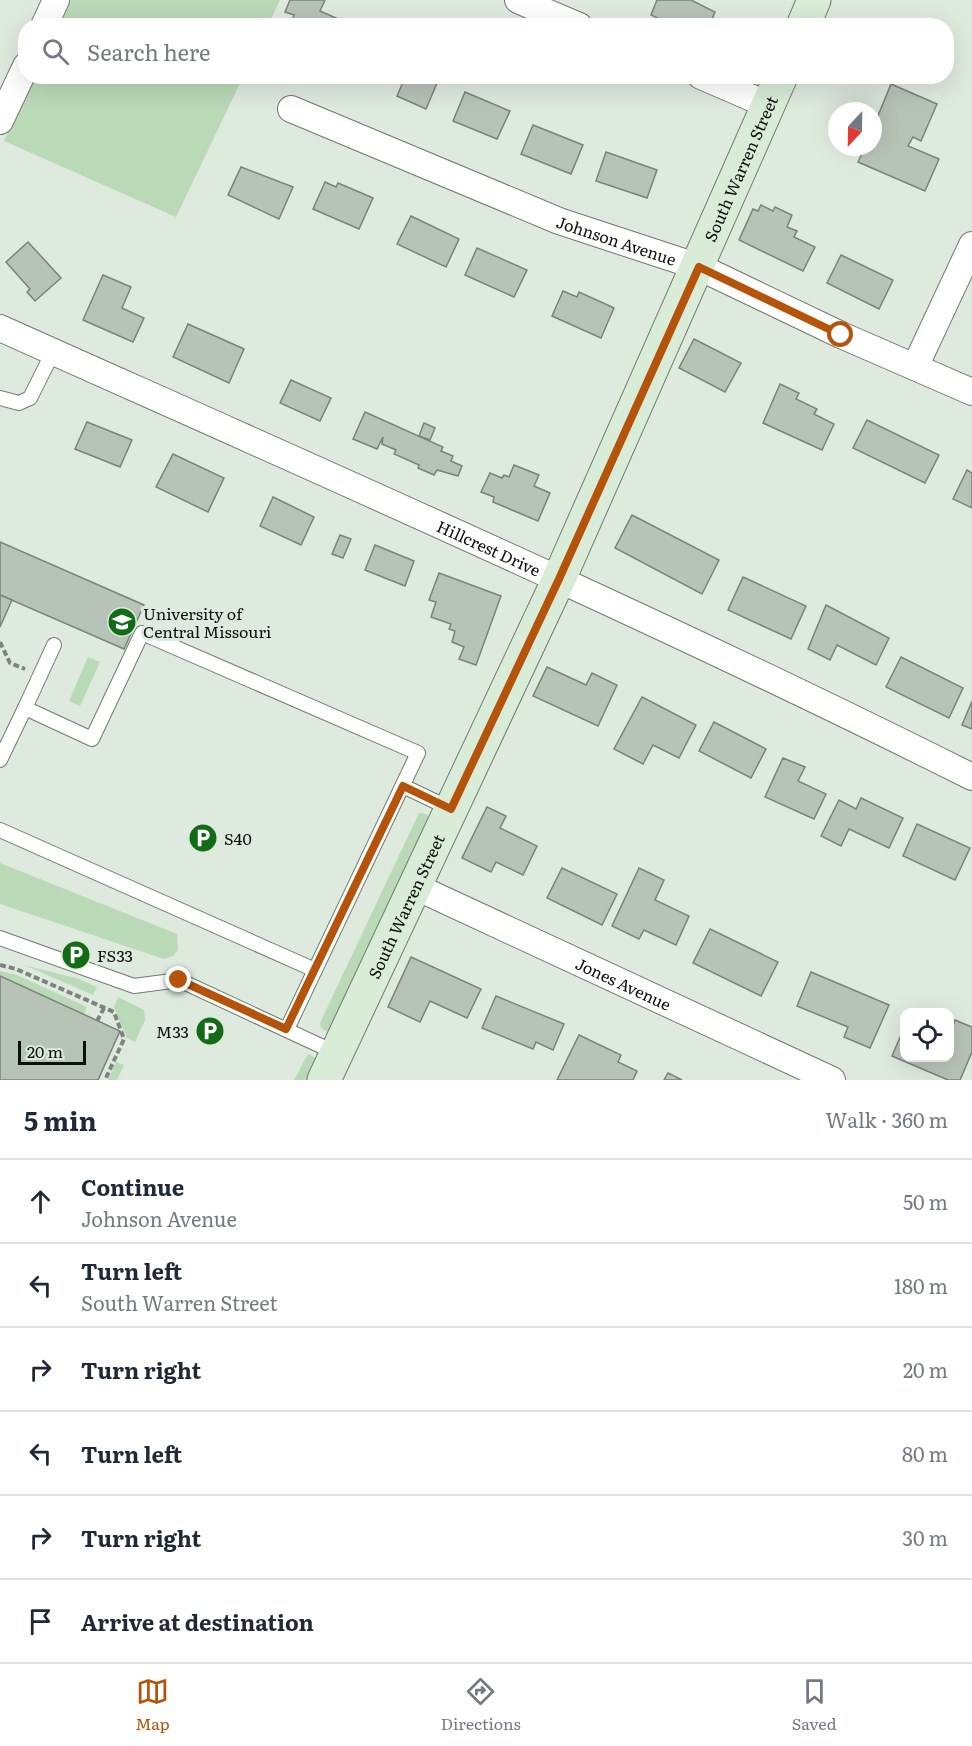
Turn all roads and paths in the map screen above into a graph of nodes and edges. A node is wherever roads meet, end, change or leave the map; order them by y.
1 (56, 0) edge
2 (518, 0) edge
3 (814, 0) edge
4 (48, 18) edge
5 (560, 18) edge
6 (806, 18) edge
7 (18, 83) edge
8 (740, 84) edge
9 (775, 91) edge
10 (291, 109) dead end
11 (0, 121) edge
12 (972, 245) edge
13 (699, 267) junction
14 (0, 328) edge
15 (53, 352) junction
16 (915, 367) junction
17 (972, 392) edge
18 (0, 398) edge
19 (559, 579) junction
20 (0, 642) edge
21 (54, 645) dead end
22 (40, 676) junction
23 (25, 708) junction
24 (0, 760) edge
25 (972, 777) edge
26 (403, 786) junction
27 (451, 809) junction
28 (0, 830) edge
29 (414, 886) junction
30 (0, 938) edge
31 (0, 965) edge
32 (315, 970) junction
33 (104, 1008) junction
34 (97, 1021) dead end
35 (286, 1029) junction
36 (112, 1047) dead end
37 (119, 1050) junction
38 (330, 1066) edge
39 (105, 1080) edge
40 (832, 1080) edge

1 - 4 street
2 - 5 street
3 - 6 street
7 - 11 street
8 - 9 street
9 - 13 street, South Warren Street
10 - 13 street, Johnson Avenue
12 - 16 street
13 - 16 street, Johnson Avenue
13 - 19 street, South Warren Street
14 - 15 street, Hillcrest Drive
15 - 18 lane
15 - 19 street, Hillcrest Drive
16 - 17 street, Johnson Avenue
19 - 25 street, Hillcrest Drive
19 - 27 street, South Warren Street
20 - 22 path
21 - 22 lane
22 - 23 lane
23 - 24 lane
23 - 26 lane
26 - 27 lane
26 - 32 lane
27 - 29 street, South Warren Street
28 - 32 lane
29 - 38 street, South Warren Street
29 - 40 street, Jones Avenue
30 - 35 lane
31 - 33 path
32 - 35 lane
33 - 34 path
33 - 37 path
35 - 38 lane
36 - 37 path
37 - 39 path

